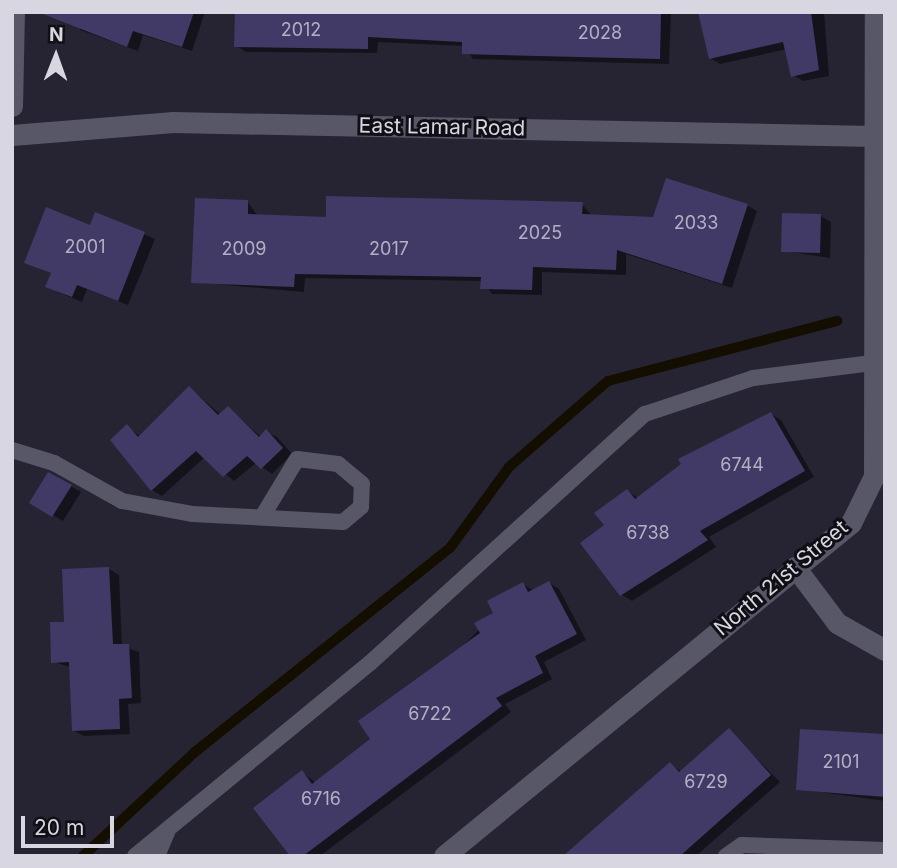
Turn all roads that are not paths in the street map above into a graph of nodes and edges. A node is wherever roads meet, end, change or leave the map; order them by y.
1 (15, 12) edge
2 (875, 12) edge
3 (12, 106) edge
4 (12, 135) edge
5 (873, 136) junction
6 (872, 363) junction
7 (12, 450) edge
8 (879, 476) edge
9 (262, 517) junction
10 (795, 567) junction
11 (885, 650) edge
12 (168, 830) junction
13 (885, 850) edge
14 (135, 856) edge
15 (157, 856) edge
16 (444, 856) edge
17 (726, 856) edge

1 - 3 street
2 - 5 street, North 21st Street
4 - 5 street, East Lamar Road
5 - 6 street, North 21st Street
6 - 8 street, North 21st Street
6 - 12 lane
7 - 9 lane
8 - 10 street, North 21st Street
9 - 9 lane
10 - 11 street
10 - 16 street, North 21st Street
12 - 14 lane
12 - 15 lane
13 - 17 lane

